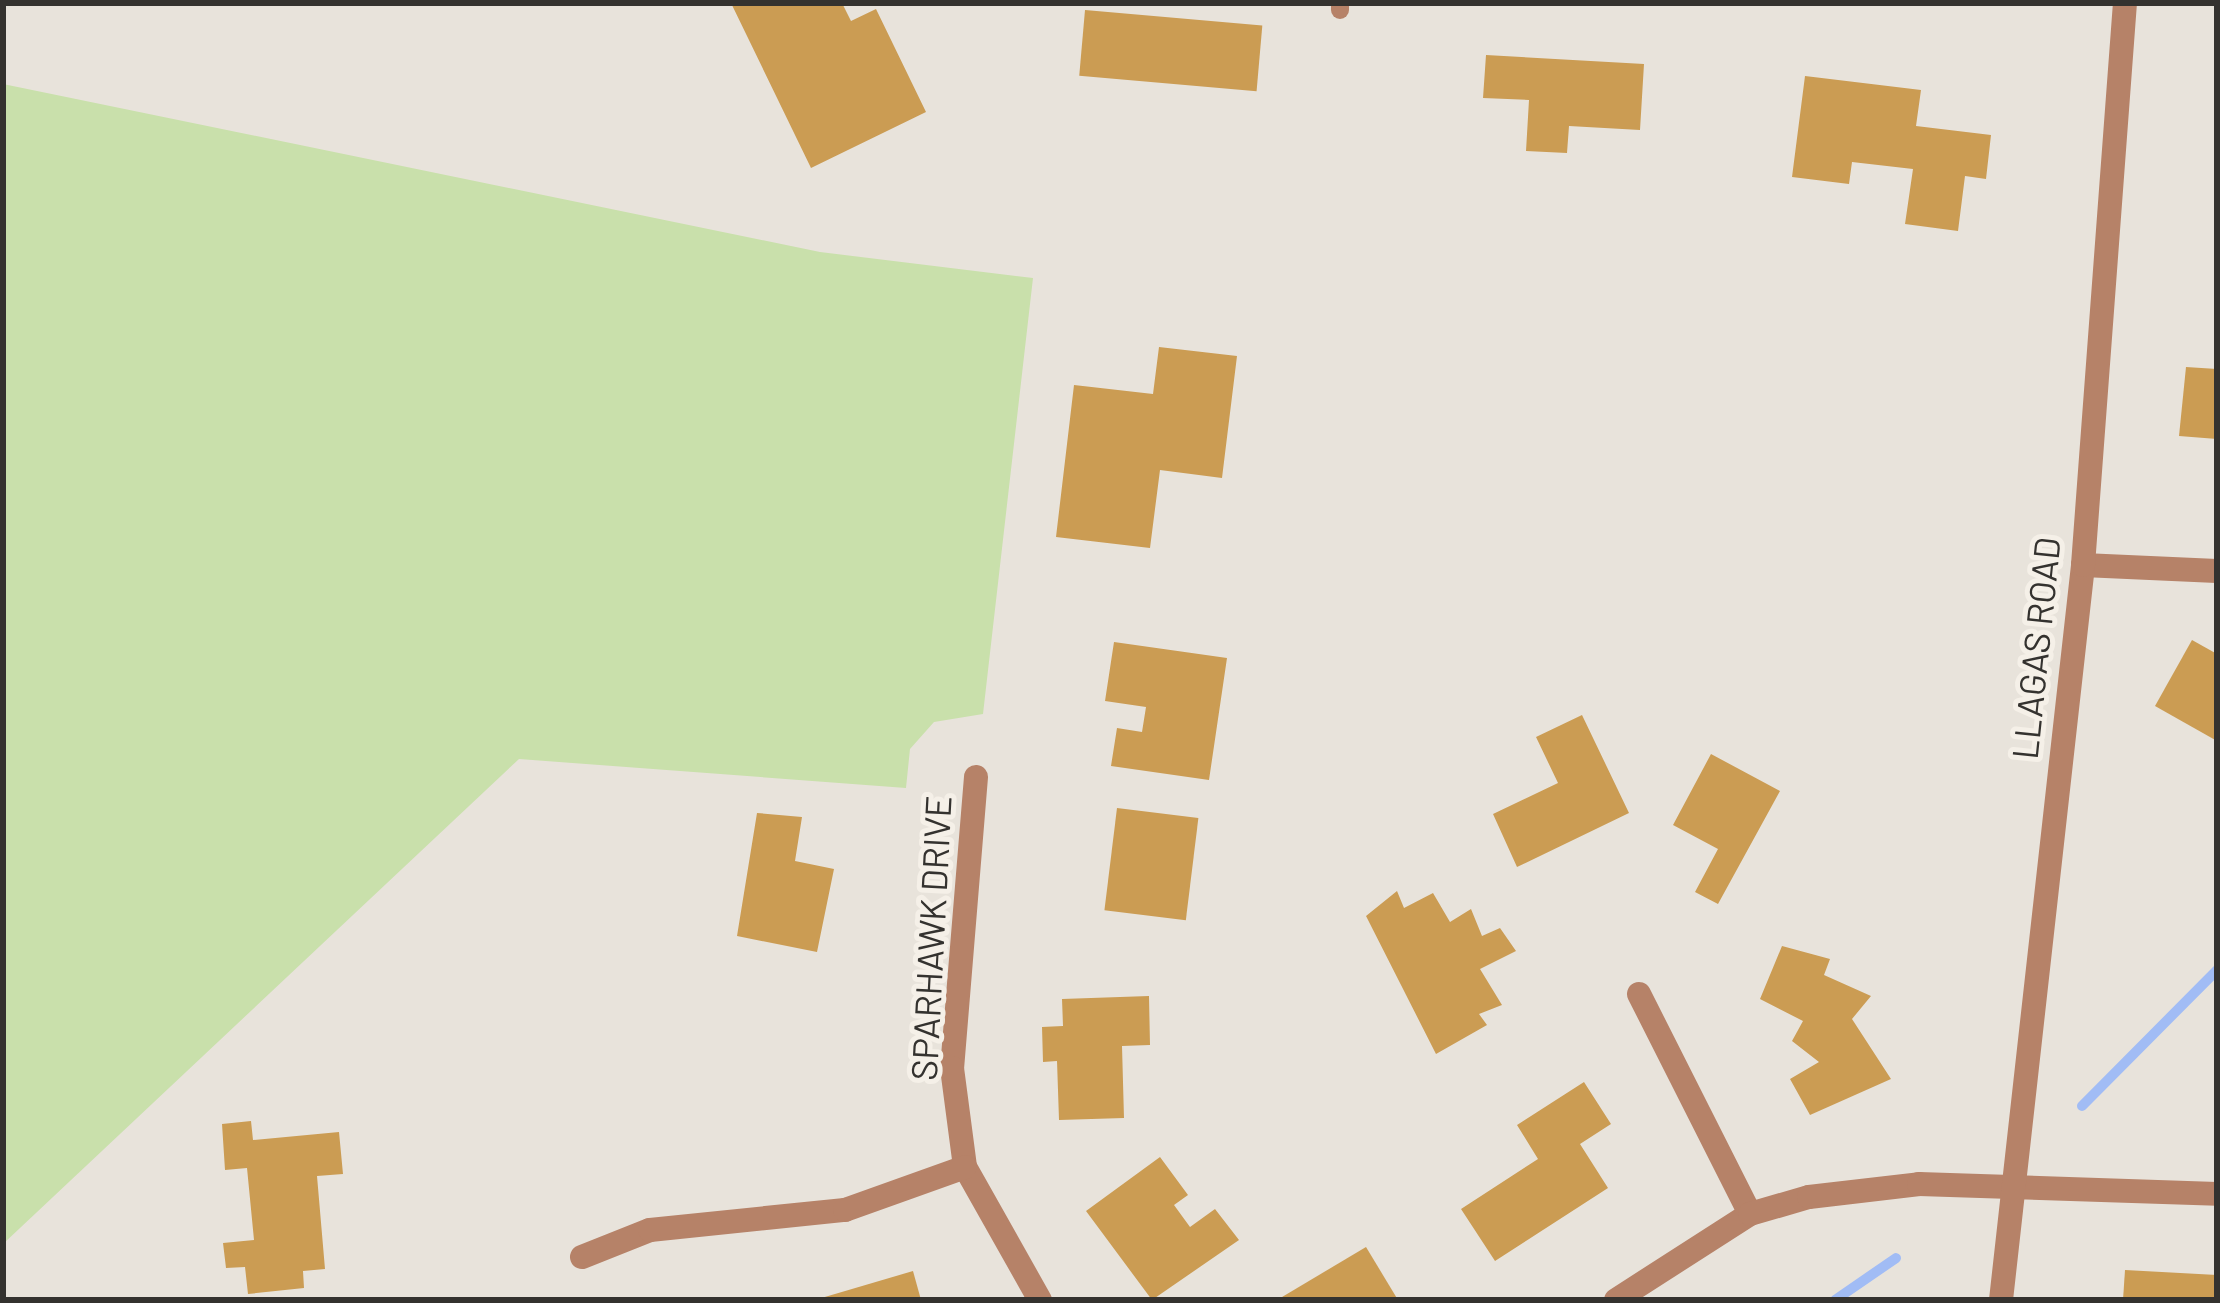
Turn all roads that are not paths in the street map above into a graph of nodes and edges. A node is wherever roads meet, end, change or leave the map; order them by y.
1 (2125, 3) edge
2 (2083, 565) junction
3 (2217, 571) edge
4 (976, 777) dead end
5 (1639, 994) dead end
6 (965, 1167) junction
7 (2007, 1189) junction
8 (2217, 1194) edge
9 (1750, 1214) junction
10 (582, 1257) dead end
11 (1040, 1300) edge
12 (1616, 1300) edge
13 (2001, 1300) edge

1 - 2 street, LLAGAS ROAD
2 - 3 street
2 - 7 street, LLAGAS ROAD
4 - 6 street, SPARHAWK DRIVE
5 - 9 street
6 - 10 street
6 - 11 street, SPARHAWK DRIVE
7 - 8 street
7 - 9 street
7 - 13 street, LLAGAS ROAD
9 - 12 street

